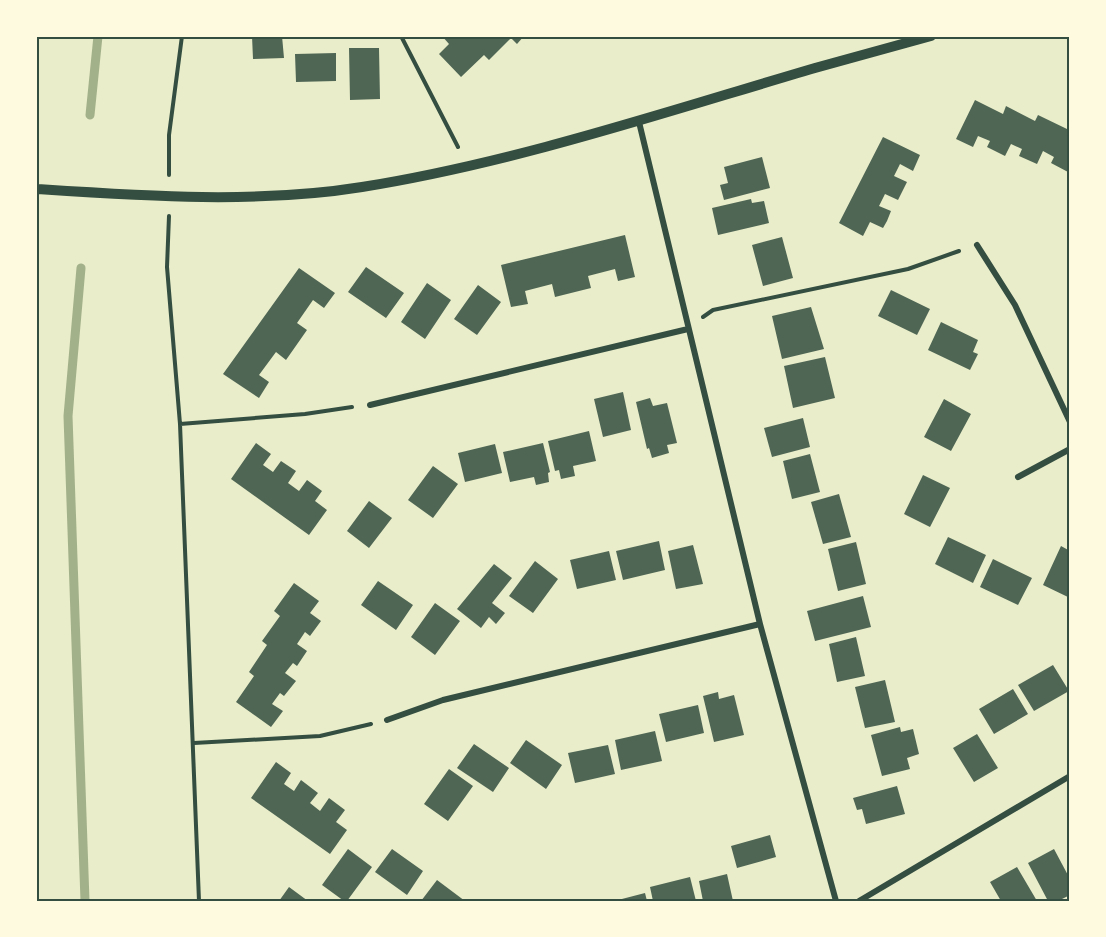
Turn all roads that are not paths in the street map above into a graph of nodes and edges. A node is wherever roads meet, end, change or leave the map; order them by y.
1 (931, 36) edge
2 (639, 122) junction
3 (36, 189) edge
4 (977, 244) road end
5 (688, 328) junction
6 (370, 405) road end
7 (1070, 422) edge
8 (1070, 450) edge
9 (1018, 477) dead end
10 (760, 624) junction
11 (387, 720) road end
12 (1070, 776) edge
13 (836, 901) edge
14 (859, 901) edge

1 - 2 street
2 - 3 street
2 - 5 street
4 - 7 street
5 - 6 street
5 - 10 street
8 - 9 street
10 - 11 street
10 - 13 street
12 - 14 street

